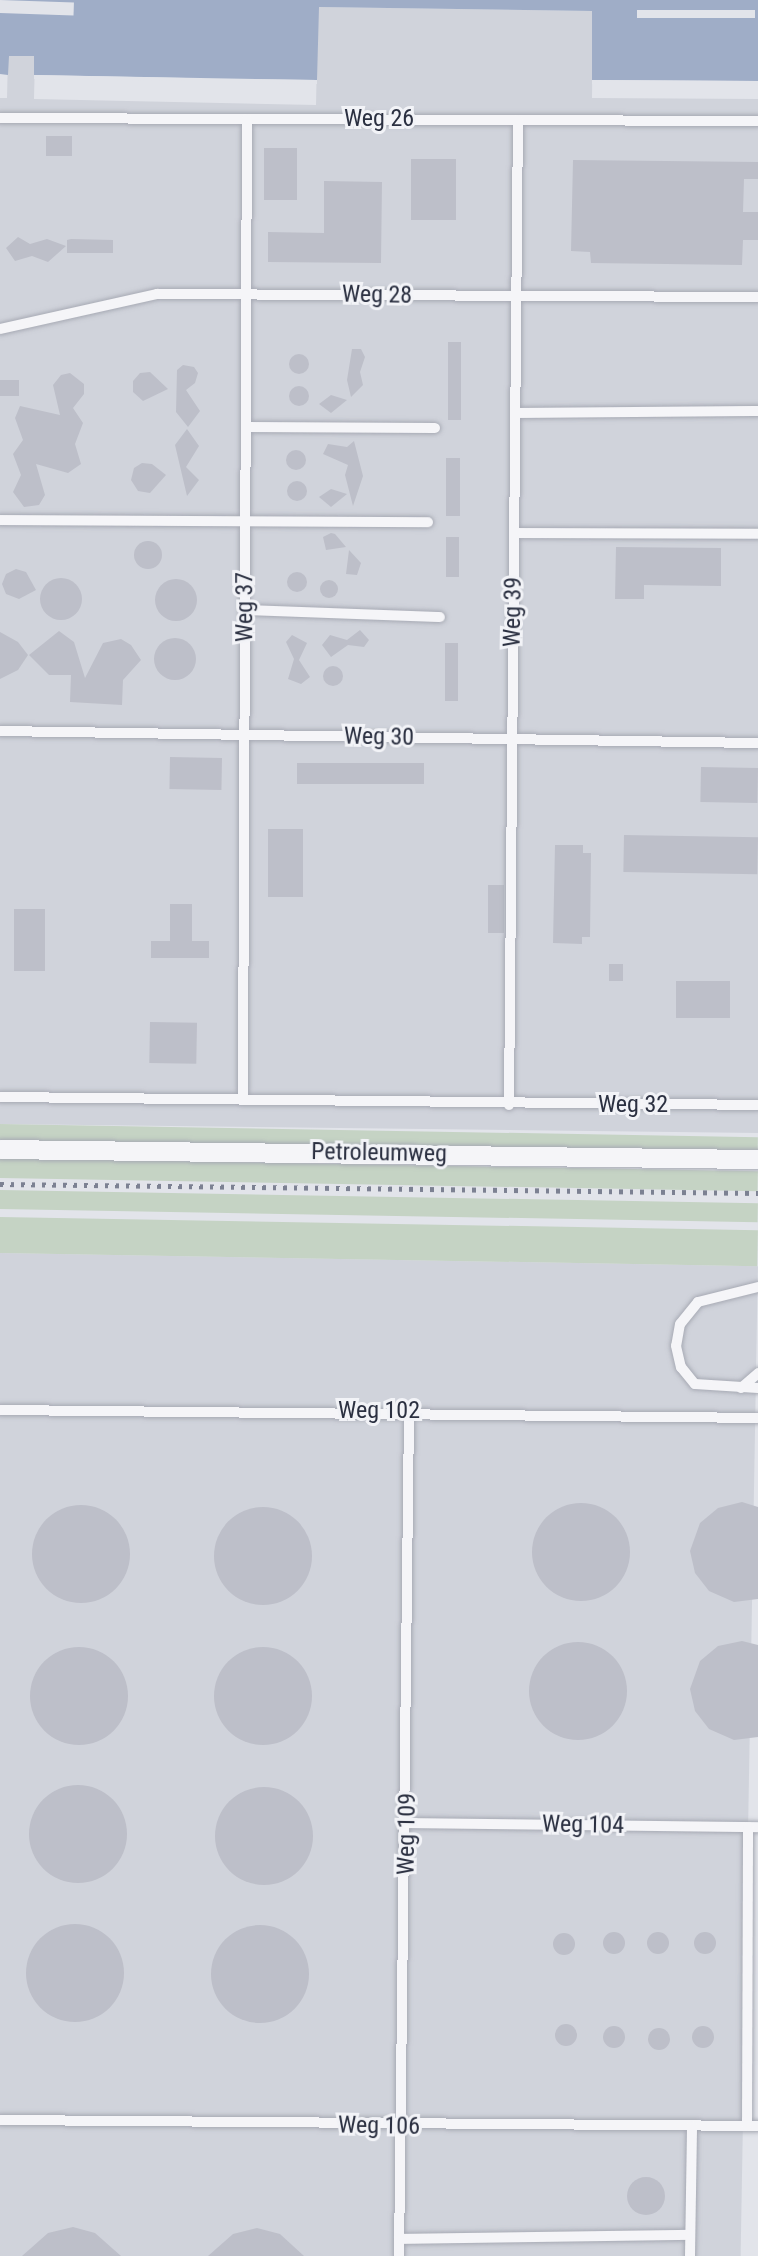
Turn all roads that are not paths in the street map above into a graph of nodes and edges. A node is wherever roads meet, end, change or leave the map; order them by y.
1 (0, 118) edge
2 (247, 119) junction
3 (518, 120) junction
4 (758, 121) edge
5 (247, 293) junction
6 (516, 298) junction
7 (758, 298) edge
8 (0, 329) edge
9 (758, 411) edge
10 (515, 412) junction
11 (246, 427) junction
12 (435, 429) dead end
13 (246, 519) junction
14 (0, 520) edge
15 (428, 522) dead end
16 (514, 533) junction
17 (758, 534) edge
18 (245, 610) junction
19 (440, 617) dead end
20 (0, 731) edge
21 (244, 735) junction
22 (512, 739) junction
23 (758, 743) edge
24 (243, 1096) junction
25 (0, 1097) edge
26 (509, 1105) junction
27 (758, 1105) edge
28 (0, 1149) edge
29 (758, 1159) edge
30 (758, 1287) edge
31 (758, 1373) edge
32 (741, 1388) junction
33 (758, 1388) edge
34 (0, 1410) edge
35 (409, 1411) junction
36 (758, 1418) edge
37 (408, 1823) junction
38 (753, 1827) edge
39 (0, 2120) edge
40 (692, 2126) junction
41 (752, 2126) edge
42 (401, 2127) junction
43 (690, 2235) junction
44 (399, 2239) junction
45 (399, 2256) edge
46 (690, 2256) edge

1 - 2 lane, Weg 26
2 - 3 lane, Weg 26
2 - 5 lane, Weg 37
3 - 4 lane, Weg 26
3 - 6 lane, Weg 39
5 - 6 lane, Weg 28
5 - 8 lane, Weg 28
5 - 11 lane, Weg 37
6 - 7 lane, Weg 28
6 - 10 lane, Weg 39
9 - 10 lane
10 - 16 lane, Weg 39
11 - 12 lane
11 - 13 lane, Weg 37
13 - 14 lane
13 - 15 lane
13 - 18 lane, Weg 37
16 - 17 lane
16 - 22 lane, Weg 39
18 - 19 lane
18 - 21 lane, Weg 37
20 - 21 lane, Weg 30
21 - 22 lane, Weg 30
21 - 24 lane, Weg 37
22 - 23 lane, Weg 30
22 - 26 lane, Weg 39
24 - 25 lane, Weg 32
24 - 26 lane, Weg 32
26 - 27 lane, Weg 32
28 - 29 street, Petroleumweg
30 - 32 lane
31 - 32 lane
32 - 33 lane
34 - 35 lane, Weg 102
35 - 36 lane, Weg 102
35 - 37 lane, Weg 109
37 - 38 lane, Weg 104
37 - 42 lane, Weg 109
38 - 41 lane
39 - 42 lane, Weg 106
40 - 41 lane, Weg 106
40 - 42 lane, Weg 106
40 - 43 lane
42 - 44 lane, Weg 109
43 - 44 lane
43 - 46 lane
44 - 45 lane, Weg 109

